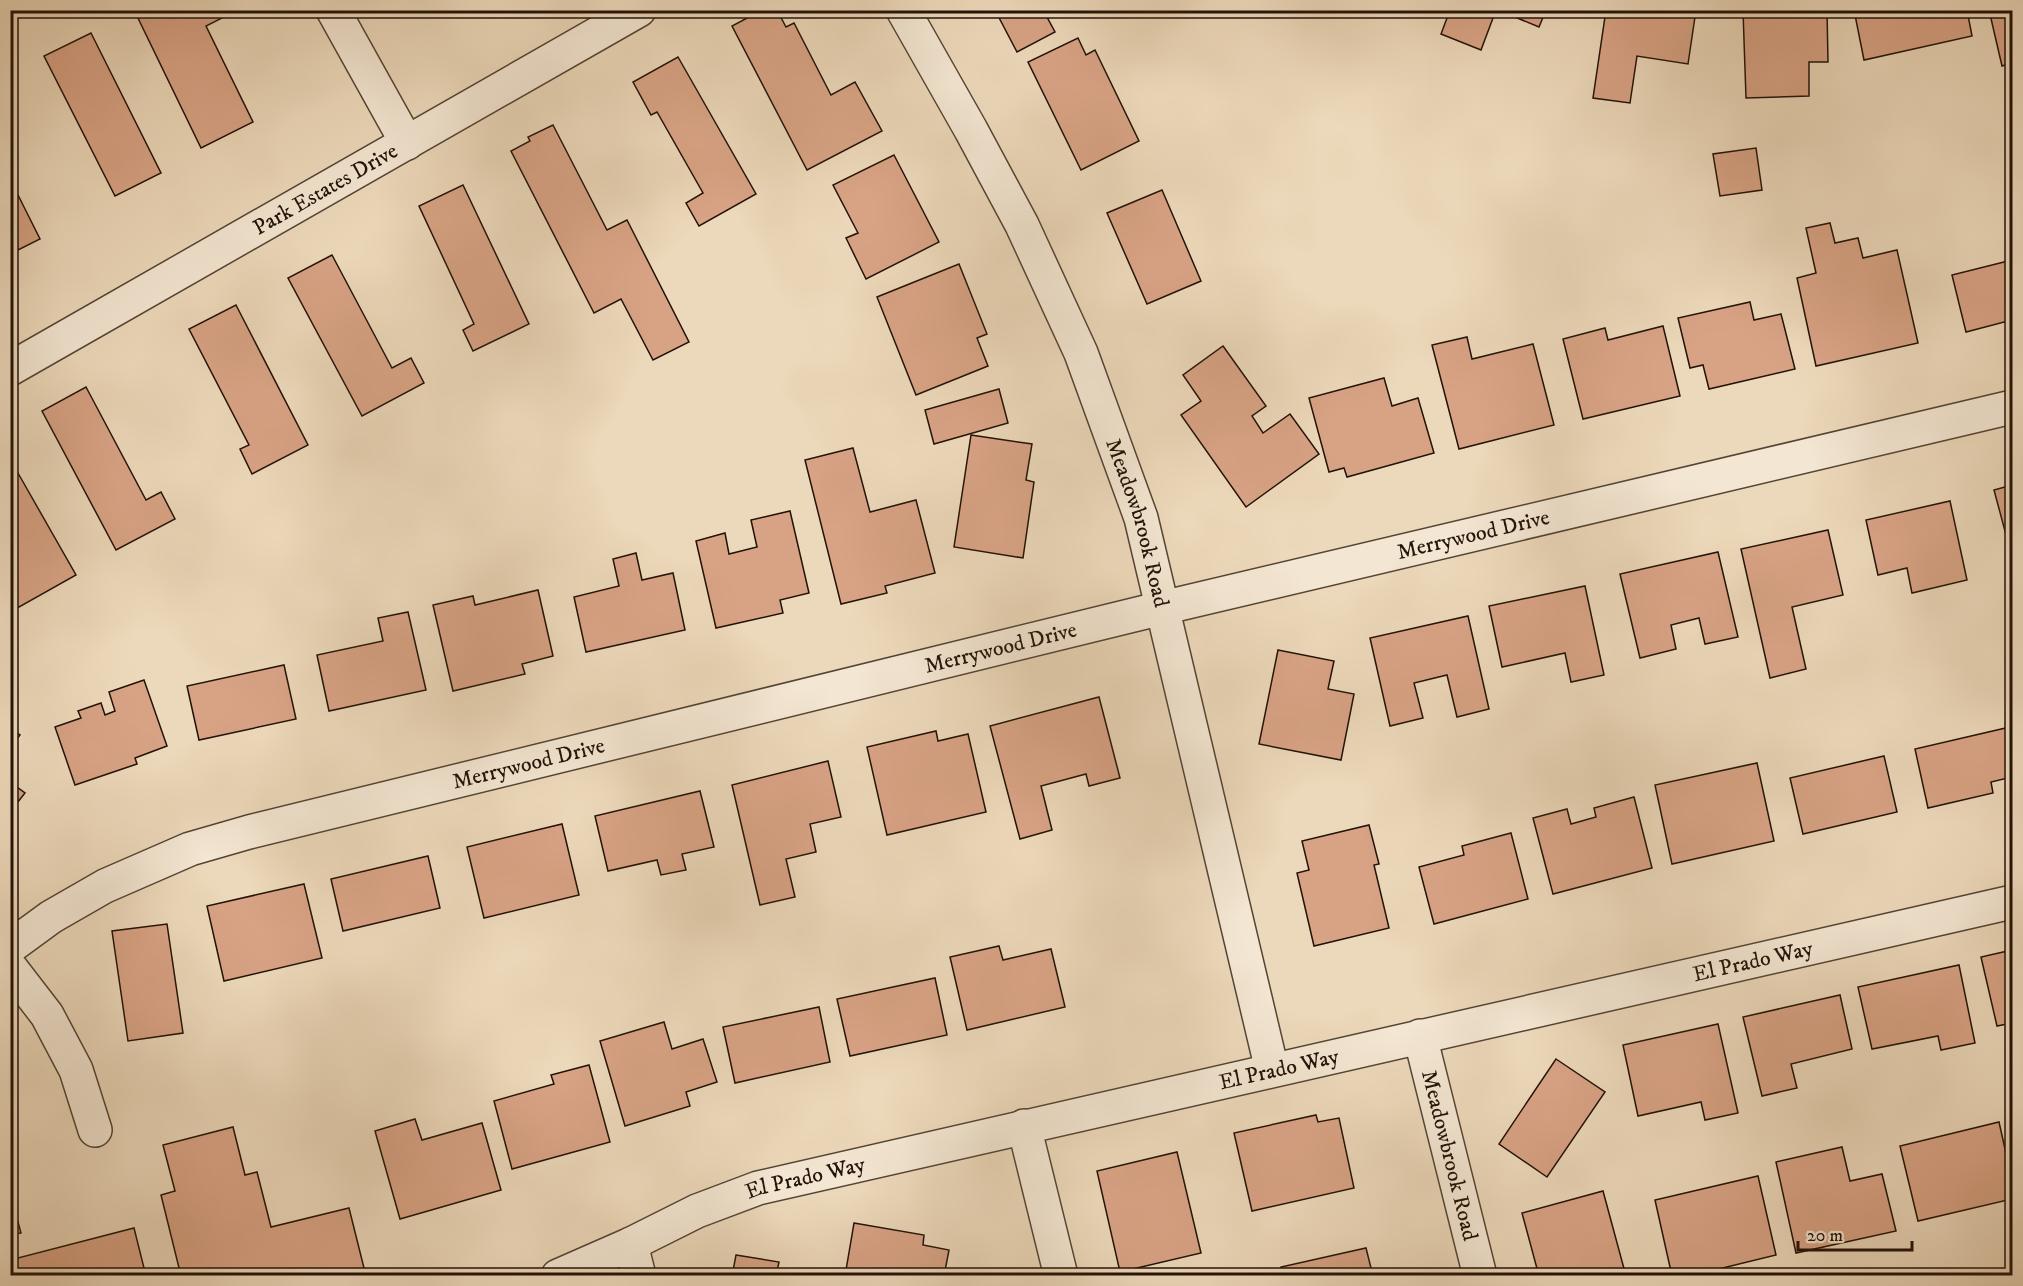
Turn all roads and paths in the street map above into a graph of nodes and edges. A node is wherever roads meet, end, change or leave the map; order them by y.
1 (333, 10) edge
2 (639, 10) edge
3 (903, 10) edge
4 (407, 143) junction
5 (10, 369) edge
6 (2013, 407) edge
7 (1162, 608) junction
8 (2013, 902) edge
9 (10, 947) edge
10 (10, 968) edge
11 (1420, 1036) junction
12 (1272, 1070) junction
13 (1024, 1126) junction
14 (95, 1130) dead end
15 (631, 1244) junction
16 (558, 1275) edge
17 (639, 1275) edge
18 (1061, 1275) edge
19 (1480, 1275) edge

1 - 4 street
2 - 4 street, Park Estates Drive
3 - 7 street, Meadowbrook Road
4 - 5 street, Park Estates Drive
6 - 7 street, Merrywood Drive
7 - 9 street, Merrywood Drive
7 - 12 street, Meadowbrook Road
8 - 11 street, El Prado Way
10 - 14 street
11 - 12 street, El Prado Way
11 - 19 street, Meadowbrook Road
12 - 13 street, El Prado Way
13 - 15 street, El Prado Way
13 - 18 street
15 - 16 street, El Prado Way
15 - 17 street

